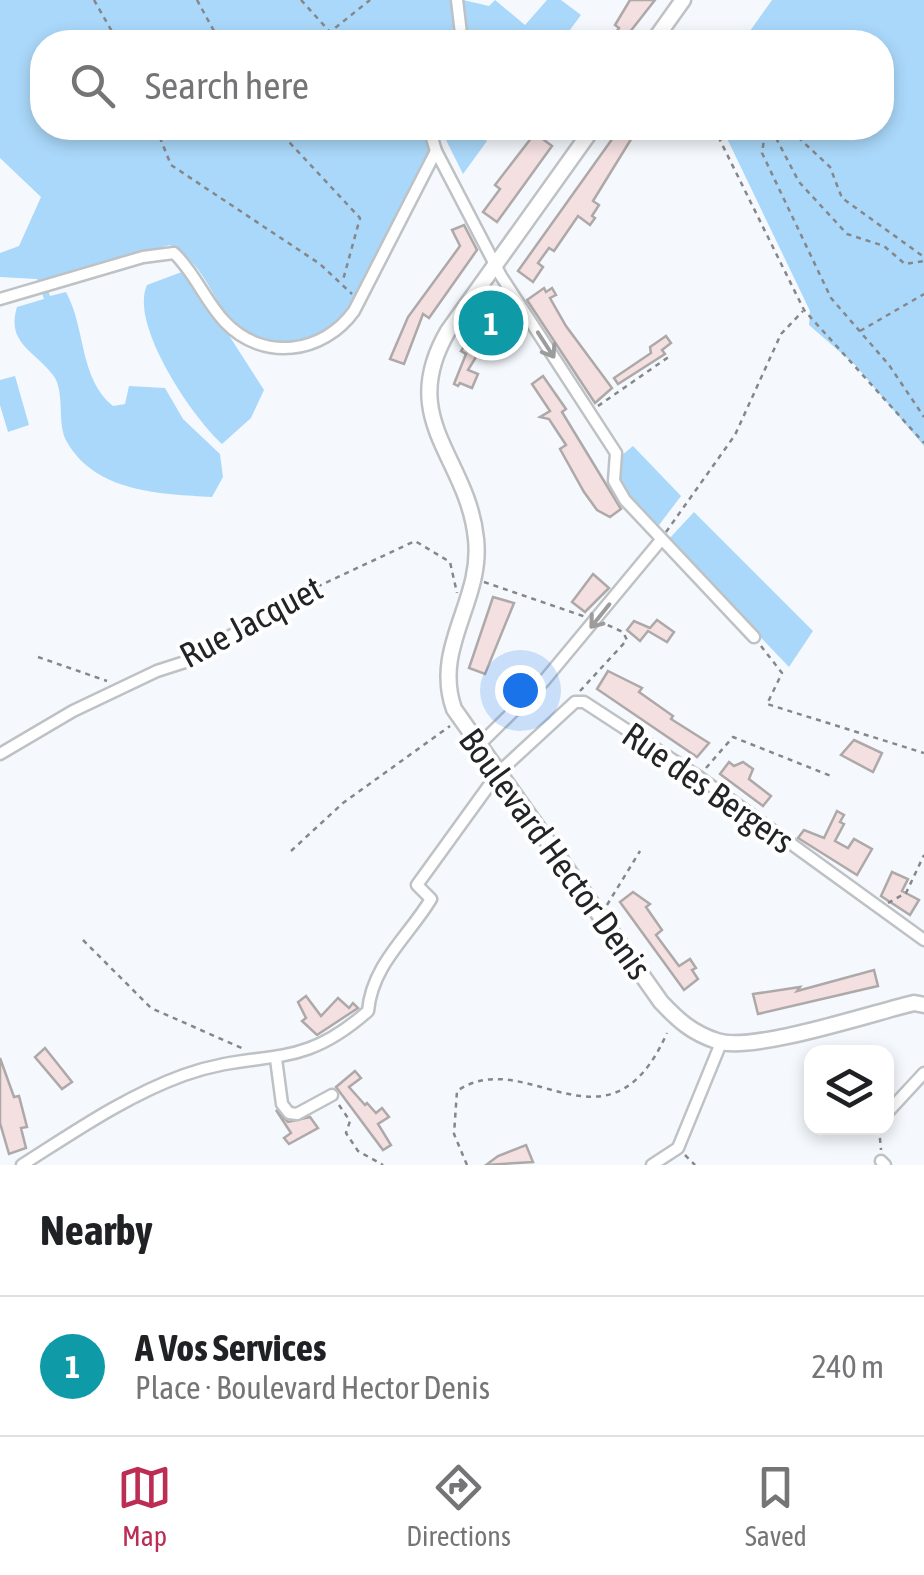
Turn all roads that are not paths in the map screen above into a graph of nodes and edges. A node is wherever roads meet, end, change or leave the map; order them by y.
1 (457, 0) edge
2 (684, 0) edge
3 (461, 30) edge
4 (662, 30) edge
5 (433, 140) edge
6 (584, 140) edge
7 (436, 151) junction
8 (497, 262) junction
9 (0, 300) edge
10 (661, 540) junction
11 (298, 596) road end
12 (754, 637) road end
13 (478, 746) junction
14 (0, 754) edge
15 (498, 774) junction
16 (924, 940) edge
17 (924, 1005) edge
18 (721, 1043) junction
19 (276, 1059) junction
20 (924, 1073) edge
21 (332, 1095) road end
22 (894, 1105) edge
23 (22, 1165) edge
24 (652, 1165) edge

1 - 3 street
2 - 4 street
5 - 7 street
6 - 8 street, Boulevard Hector Denis
7 - 8 street
7 - 9 street
8 -> 10 street
8 - 13 street, Boulevard Hector Denis
10 - 12 street
10 -> 13 street
11 - 14 street, Rue Jacquet
13 - 15 street, Boulevard Hector Denis
15 - 16 street, Rue des Bergers
15 - 18 street, Boulevard Hector Denis
15 - 19 street
17 - 18 street
18 - 24 street
19 - 21 street
19 - 23 street
20 - 22 street

